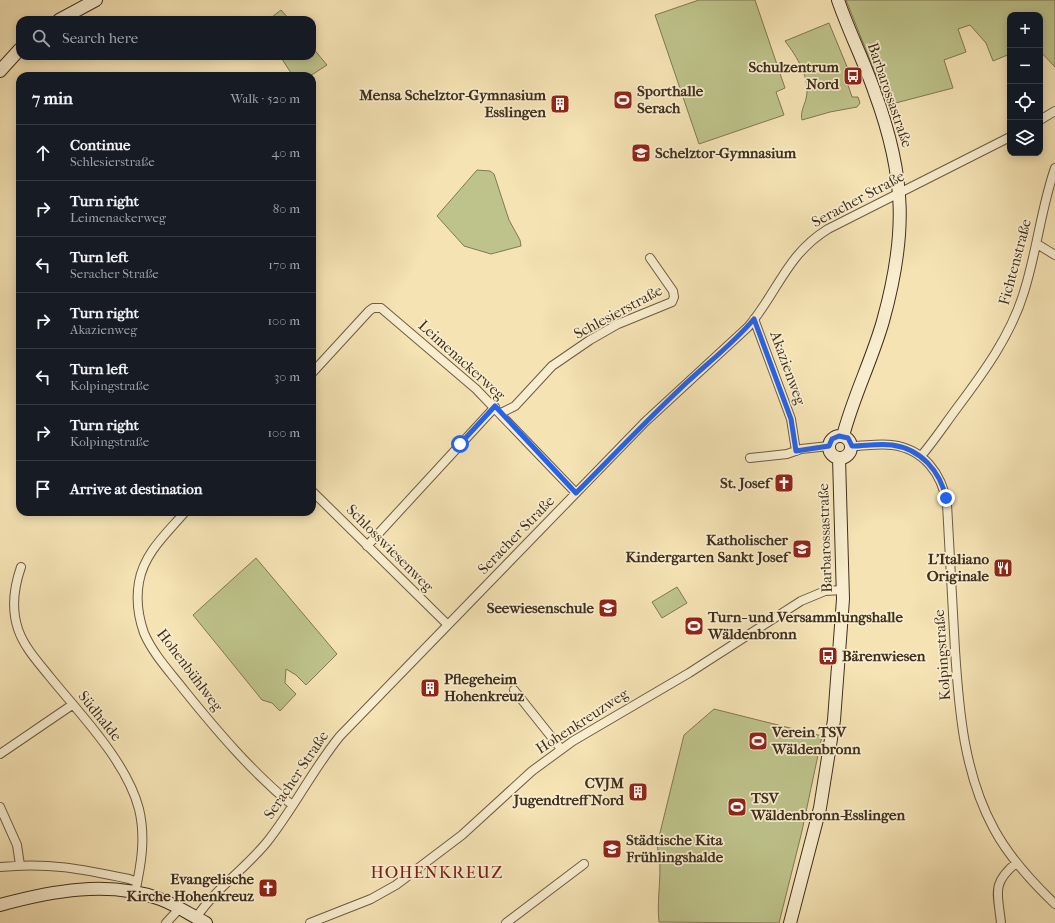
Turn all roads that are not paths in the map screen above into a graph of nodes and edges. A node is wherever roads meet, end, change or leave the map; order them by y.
1 (96, 0) edge
2 (838, 0) edge
3 (67, 16) edge
4 (16, 53) edge
5 (0, 71) edge
6 (1055, 111) edge
7 (1043, 118) edge
8 (1007, 138) edge
9 (1055, 168) edge
10 (900, 192) junction
11 (1037, 244) junction
12 (1055, 255) edge
13 (650, 258) dead end
14 (754, 319) junction
15 (316, 369) edge
16 (495, 406) junction
17 (501, 413) junction
18 (843, 436) junction
19 (829, 446) junction
20 (852, 446) junction
21 (796, 451) junction
22 (921, 456) junction
23 (750, 458) dead end
24 (840, 458) junction
25 (576, 493) junction
26 (316, 494) edge
27 (181, 516) edge
28 (367, 546) junction
29 (21, 567) dead end
30 (843, 590) junction
31 (448, 625) junction
32 (514, 690) dead end
33 (72, 705) junction
34 (561, 749) junction
35 (0, 754) edge
36 (292, 805) junction
37 (0, 807) edge
38 (1016, 862) junction
39 (584, 864) dead end
40 (20, 865) junction
41 (0, 867) edge
42 (136, 888) junction
43 (1055, 904) edge
44 (0, 905) edge
45 (179, 909) junction
46 (201, 920) edge
47 (166, 923) edge
48 (310, 923) edge
49 (506, 923) edge
50 (790, 923) edge
51 (1001, 923) edge

1 - 3 street
2 - 10 street, Barbarossastraße
4 - 5 street
6 - 7 street
8 - 10 street, Seracher Straße
9 - 11 street, Fichtenstraße
10 - 14 street, Seracher Straße
10 - 18 street, Barbarossastraße
11 - 12 street
11 - 22 street, Fichtenstraße
13 - 17 street, Schlesierstraße
14 - 21 street, Akazienweg
14 - 25 street, Seracher Straße
15 - 16 street, Leimenackerweg
16 - 17 street, Leimenackerweg
16 - 28 street
17 - 25 street, Leimenackerweg
18 - 19 street
18 - 20 street
19 - 21 street
19 - 24 street
20 - 22 street, Kolpingstraße
20 - 24 street
21 - 23 street
22 - 38 street, Kolpingstraße
24 - 30 street, Barbarossastraße
25 - 31 street, Seracher Straße
26 - 28 street, Schlosswiesenweg
27 - 36 street, Hohenbühlweg
28 - 31 street, Schlosswiesenweg
29 - 33 street, Südhalde
30 - 34 street, Hohenkreuzweg
30 - 50 street, Barbarossastraße
31 - 36 street, Seracher Straße
32 - 34 street
33 - 35 street
33 - 42 street, Südhalde
34 - 48 street, Hohenkreuzweg
36 - 46 street, Seracher Straße
37 - 40 street
38 - 43 street, Kolpingstraße
38 - 51 street
39 - 49 street
40 - 41 street
40 - 42 street
42 - 44 street
42 - 45 street
45 - 46 street
45 - 47 street

